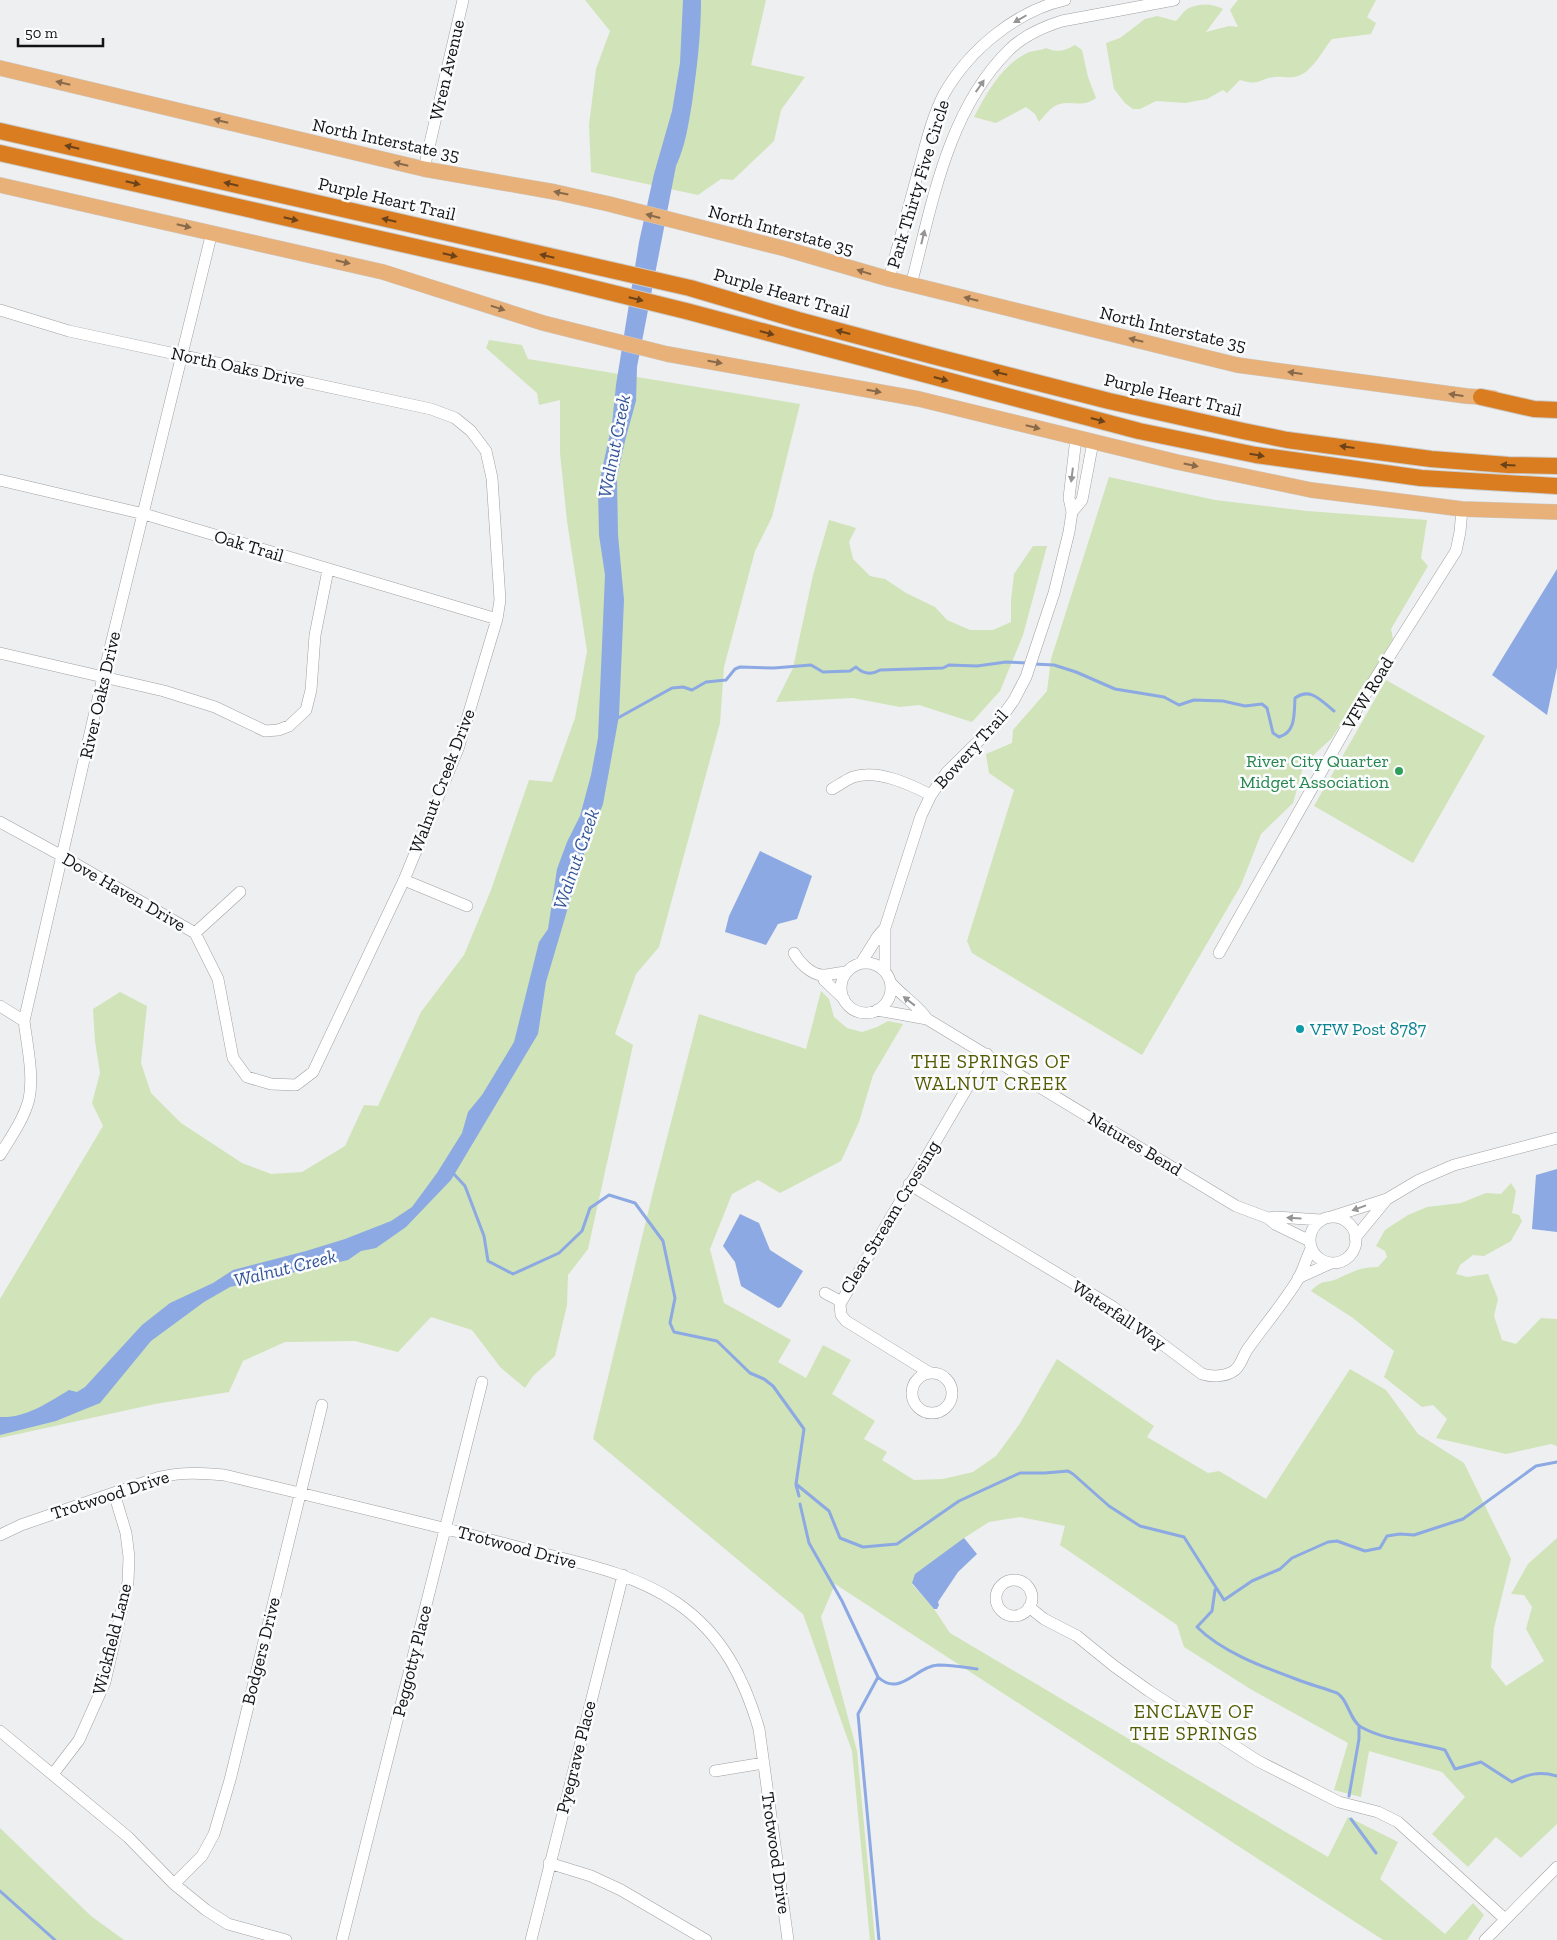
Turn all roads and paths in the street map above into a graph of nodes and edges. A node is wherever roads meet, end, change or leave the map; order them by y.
1 (462, 0) edge
2 (1064, 0) edge
3 (1174, 0) edge
4 (0, 68) edge
5 (0, 131) edge
6 (0, 153) edge
7 (424, 169) junction
8 (0, 185) edge
9 (212, 232) junction
10 (888, 279) junction
11 (911, 285) junction
12 (0, 310) edge
13 (182, 355) junction
14 (1481, 397) junction
15 (1557, 403) edge
16 (1557, 410) edge
17 (472, 431) joint
18 (1076, 438) junction
19 (1093, 442) junction
20 (1557, 466) edge
21 (0, 480) edge
22 (1557, 486) edge
23 (1462, 509) junction
24 (1072, 512) junction
25 (1557, 512) edge
26 (144, 514) junction
27 (328, 570) junction
28 (497, 619) junction
29 (0, 653) edge
30 (103, 677) junction
31 (832, 789) dead end
32 (930, 795) junction
33 (0, 822) edge
34 (62, 856) junction
35 (404, 880) junction
36 (240, 892) dead end
37 (467, 906) dead end
38 (885, 928) junction
39 (195, 933) junction
40 (1219, 952) dead end
41 (794, 953) dead end
42 (861, 963) junction
43 (885, 971) junction
44 (847, 972) junction
45 (822, 975) junction
46 (891, 983) junction
47 (844, 1000) junction
48 (0, 1006) edge
49 (877, 1010) junction
50 (927, 1019) junction
51 (24, 1021) junction
52 (987, 1054) junction
53 (271, 1084) joint
54 (1557, 1138) edge
55 (0, 1155) edge
56 (909, 1184) junction
57 (1387, 1199) junction
58 (1268, 1218) junction
59 (1326, 1219) junction
60 (1355, 1238) junction
61 (1310, 1245) junction
62 (1331, 1263) junction
63 (1298, 1278) junction
64 (824, 1293) dead end
65 (840, 1301) junction
66 (930, 1373) dead end
67 (482, 1382) dead end
68 (322, 1405) dead end
69 (114, 1493) junction
70 (300, 1493) junction
71 (446, 1528) junction
72 (0, 1536) edge
73 (623, 1575) junction
74 (1029, 1607) dead end
75 (0, 1731) edge
76 (764, 1764) junction
77 (715, 1770) dead end
78 (53, 1774) junction
79 (549, 1863) junction
80 (1557, 1867) edge
81 (174, 1884) junction
82 (1505, 1920) junction
83 (286, 1940) edge
84 (342, 1940) edge
85 (531, 1940) edge
86 (706, 1940) edge
87 (788, 1940) edge
88 (1485, 1940) edge

1 - 7 street, Wren Avenue
2 -> 10 street, Park Thirty Five Circle
11 -> 3 street, Park Thirty Five Circle
7 -> 4 main road, North Interstate 35
20 -> 5 highway, Purple Heart Trail
6 -> 22 highway
10 -> 7 main road, North Interstate 35
8 -> 9 main road
9 - 13 street, River Oaks Drive
9 -> 18 main road
10 - 11 main road, North Interstate 35
14 -> 11 main road, North Interstate 35
12 - 13 street, North Oaks Drive
13 - 17 street, North Oaks Drive
13 - 26 street, River Oaks Drive
14 - 15 main road, North Interstate 35
14 - 16 highway
17 - 28 street, Walnut Creek Drive
18 - 19 main road
18 -> 24 street, Bowery Trail
19 -> 23 main road
19 - 24 street, Bowery Trail
21 - 26 street, Oak Trail
23 - 25 main road
23 - 40 street, VFW Road
24 - 32 street, Bowery Trail
26 - 27 street, Oak Trail
26 - 30 street, River Oaks Drive
27 - 28 street, Oak Trail
27 - 30 street
28 - 35 street, Walnut Creek Drive
29 - 30 street
30 - 34 street, River Oaks Drive
31 - 32 street
32 - 38 street, Bowery Trail
33 - 34 street, Dove Haven Drive
34 - 39 street, Dove Haven Drive
34 - 51 street, River Oaks Drive
35 - 37 street
35 - 53 street, Walnut Creek Drive
36 - 39 street
38 - 42 street, Bowery Trail
38 - 43 street, Bowery Trail
39 - 53 street, Dove Haven Drive
41 - 45 street
42 - 43 street
42 - 44 street
43 - 46 street
44 - 45 street
44 - 47 street
45 - 47 street
46 - 49 street
50 -> 46 street, Natures Bend
47 - 49 street
48 - 51 street
49 - 50 street, Natures Bend
50 - 52 street, Natures Bend
51 - 55 street, River Oaks Drive
52 - 56 street, Clear Stream Crossing
52 - 58 street, Natures Bend
54 - 57 street, Natures Bend
56 - 63 street, Waterfall Way
56 - 65 street, Clear Stream Crossing
57 -> 59 street, Natures Bend
57 - 60 street, Natures Bend
59 -> 58 street, Natures Bend
58 - 61 street, Natures Bend
59 - 60 street
59 - 61 street
60 - 62 street
61 - 62 street
61 - 63 street, Waterfall Way
62 - 63 street
64 - 65 street
65 - 66 street, Clear Stream Crossing
67 - 71 street, Peggotty Place
68 - 70 street, Bodgers Drive
69 - 70 street, Trotwood Drive
69 - 72 street, Trotwood Drive
69 - 78 street, Wickfield Lane
70 - 71 street, Trotwood Drive
70 - 81 street, Bodgers Drive
71 - 73 street, Trotwood Drive
71 - 84 street, Peggotty Place
73 - 76 street, Trotwood Drive
73 - 79 street, Pyegrave Place
74 - 82 street
75 - 78 street
76 - 77 street
76 - 87 street, Trotwood Drive
78 - 81 street
79 - 85 street, Pyegrave Place
79 - 86 street
80 - 82 street
81 - 83 street
82 - 88 street

